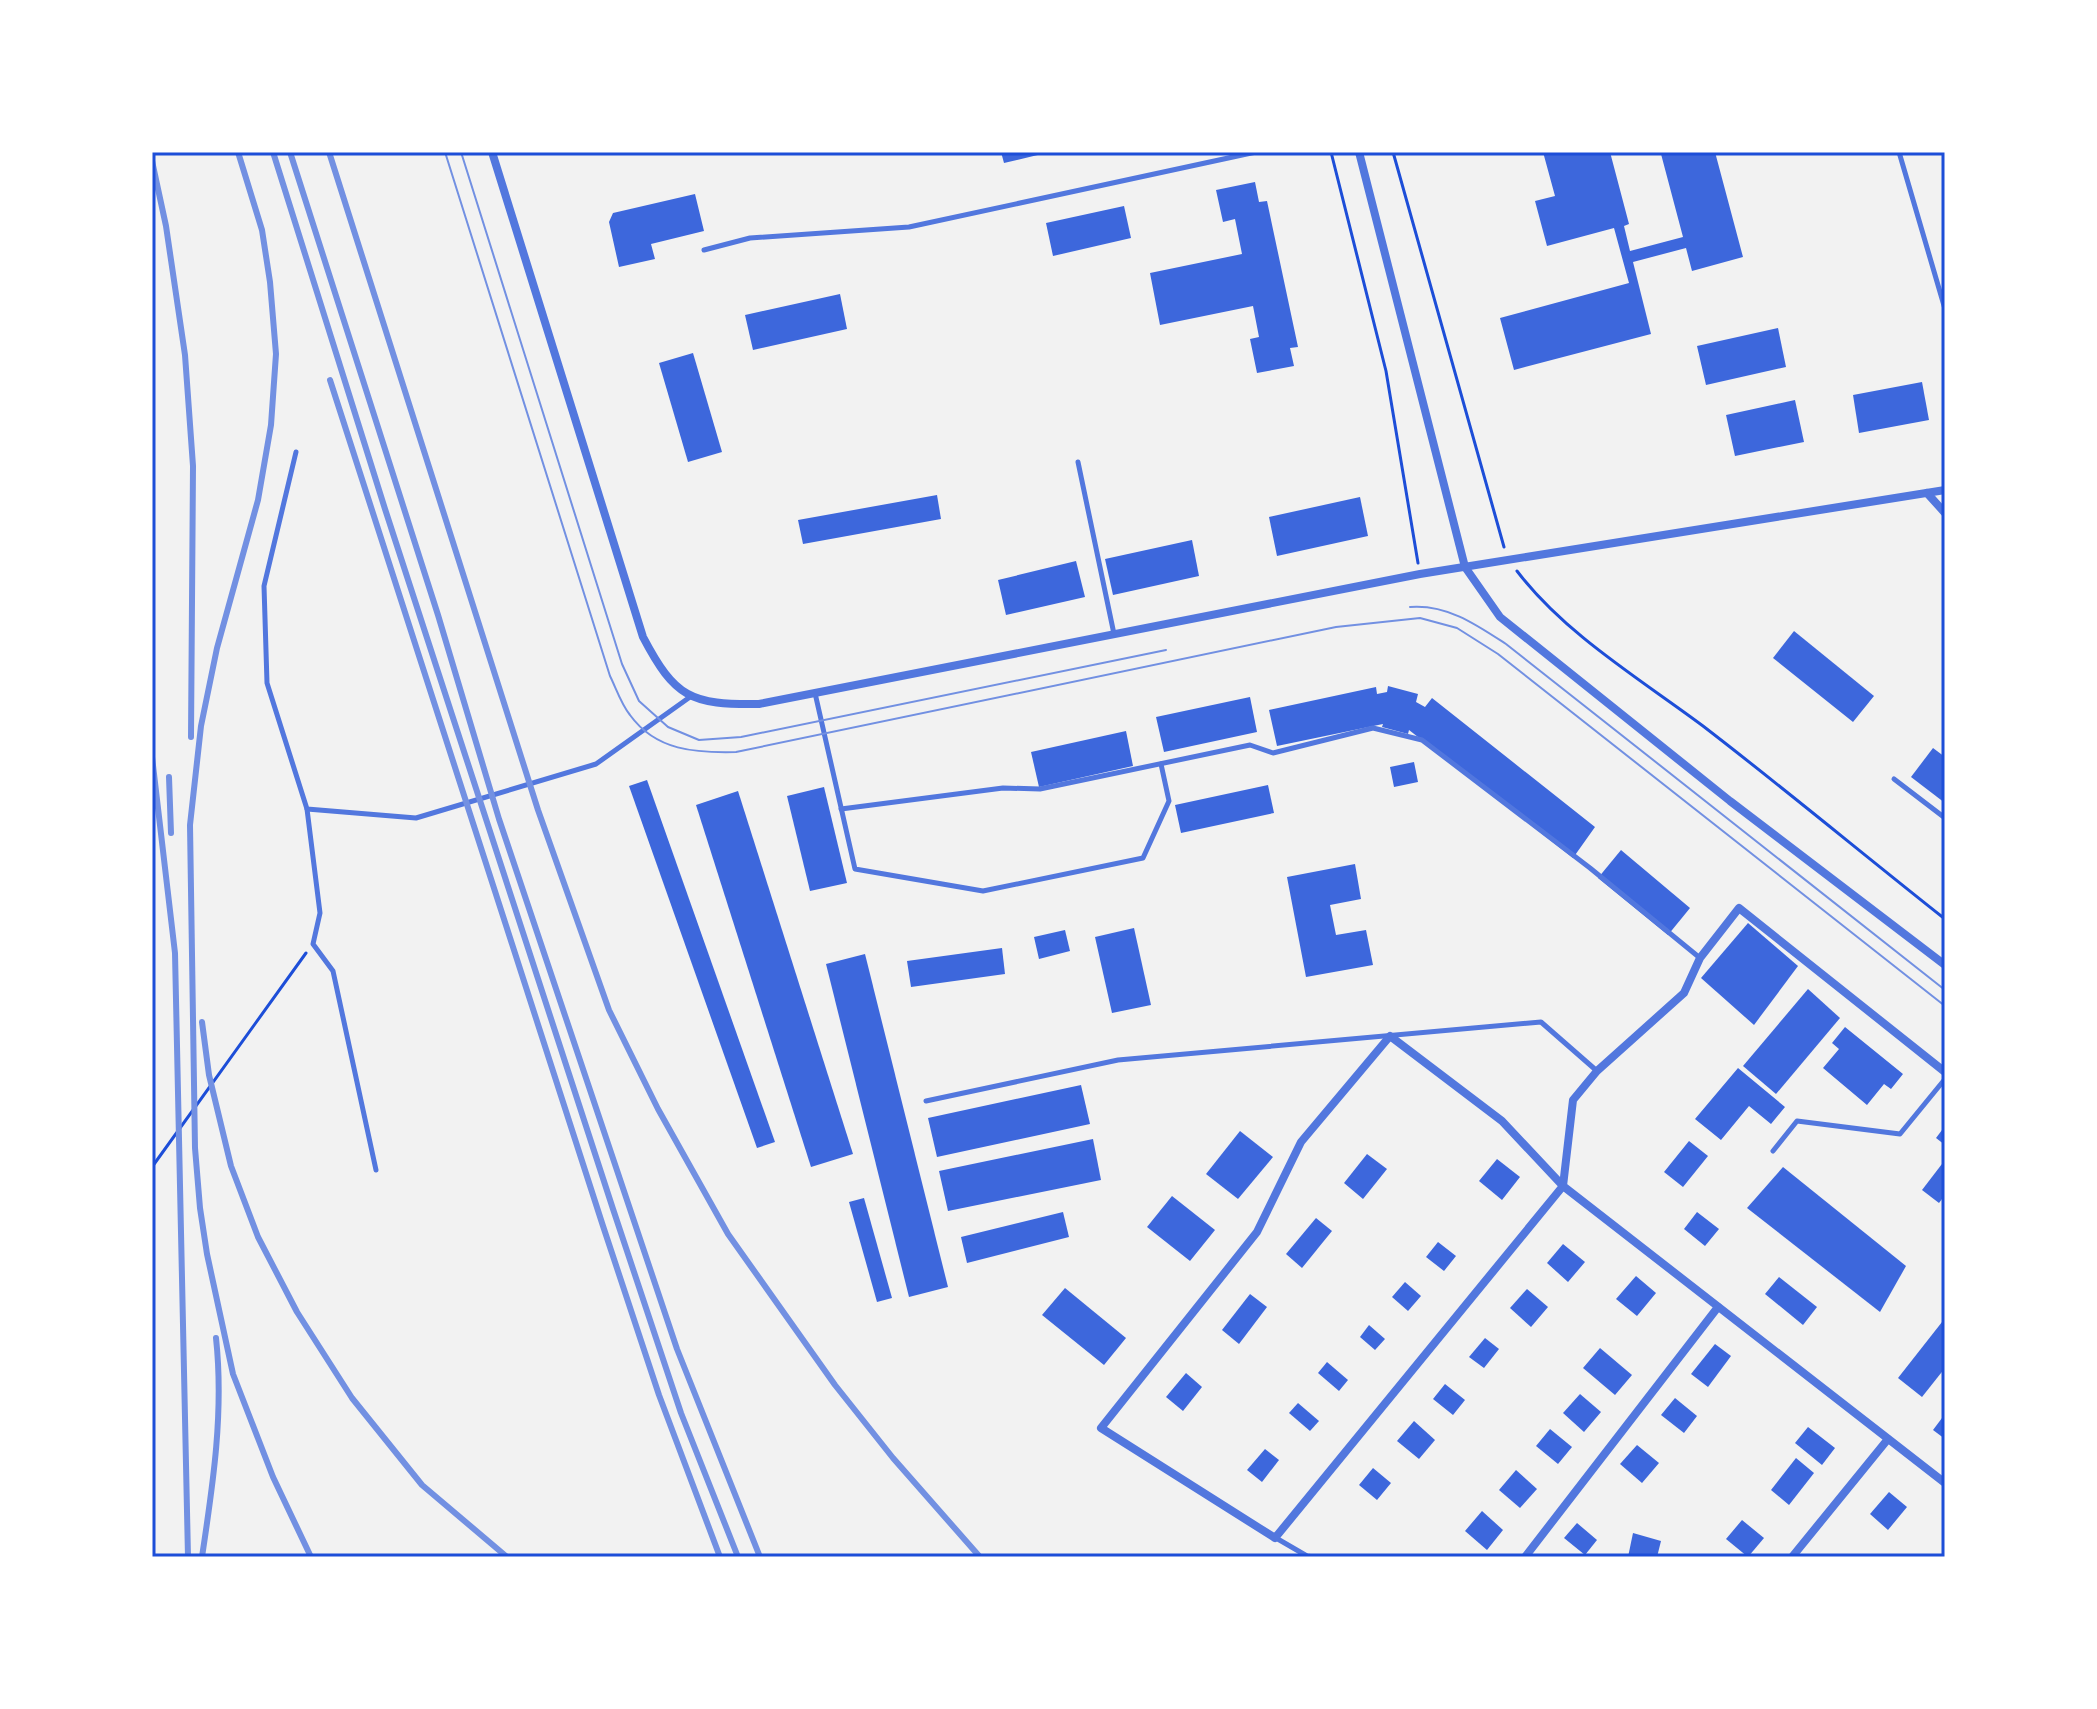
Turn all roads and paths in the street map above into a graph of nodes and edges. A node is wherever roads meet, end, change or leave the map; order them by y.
1 (492, 152) edge
2 (1256, 152) edge
3 (1331, 152) edge
4 (1359, 152) edge
5 (1393, 152) edge
6 (1899, 152) edge
7 (704, 250) dead end
8 (1945, 309) edge
9 (296, 452) dead end
10 (1078, 462) dead end
11 (1945, 490) edge
12 (1927, 493) junction
13 (1945, 513) edge
14 (1509, 560) junction
15 (1465, 567) junction
16 (1420, 574) junction
17 (1114, 635) junction
18 (815, 693) junction
19 (690, 697) junction
20 (1161, 764) junction
21 (1894, 779) dead end
22 (307, 809) junction
23 (841, 809) junction
24 (1945, 818) edge
25 (1945, 919) edge
26 (313, 944) junction
27 (1700, 958) junction
28 (1945, 965) edge
29 (1390, 1036) junction
30 (1597, 1071) junction
31 (1945, 1072) edge
32 (1945, 1079) edge
33 (926, 1101) dead end
34 (1773, 1151) dead end
35 (152, 1167) edge
36 (376, 1170) dead end
37 (1563, 1186) junction
38 (1718, 1307) junction
39 (1888, 1439) junction
40 (1945, 1483) edge
41 (1275, 1538) junction
42 (1314, 1557) edge
43 (1525, 1557) edge
44 (1792, 1557) edge

1 - 19 street
2 - 7 lane
3 - 16 path
4 - 15 street
5 - 14 path
6 - 8 lane
9 - 22 lane
10 - 17 lane
11 - 12 street
12 - 13 street
12 - 14 street
14 - 15 street
14 - 25 path
15 - 16 street
15 - 28 street
16 - 17 street
17 - 18 street
18 - 19 street
18 - 23 lane
19 - 22 lane
20 - 23 lane
20 - 23 lane
20 - 27 lane
21 - 24 lane
22 - 26 lane
26 - 35 path
26 - 36 lane
27 - 30 street
27 - 31 street
29 - 30 lane
29 - 33 lane
29 - 37 street
29 - 41 street
30 - 37 street
32 - 34 lane
37 - 38 street
37 - 41 street
38 - 39 street
38 - 43 street
39 - 40 street
39 - 44 street
41 - 42 lane

